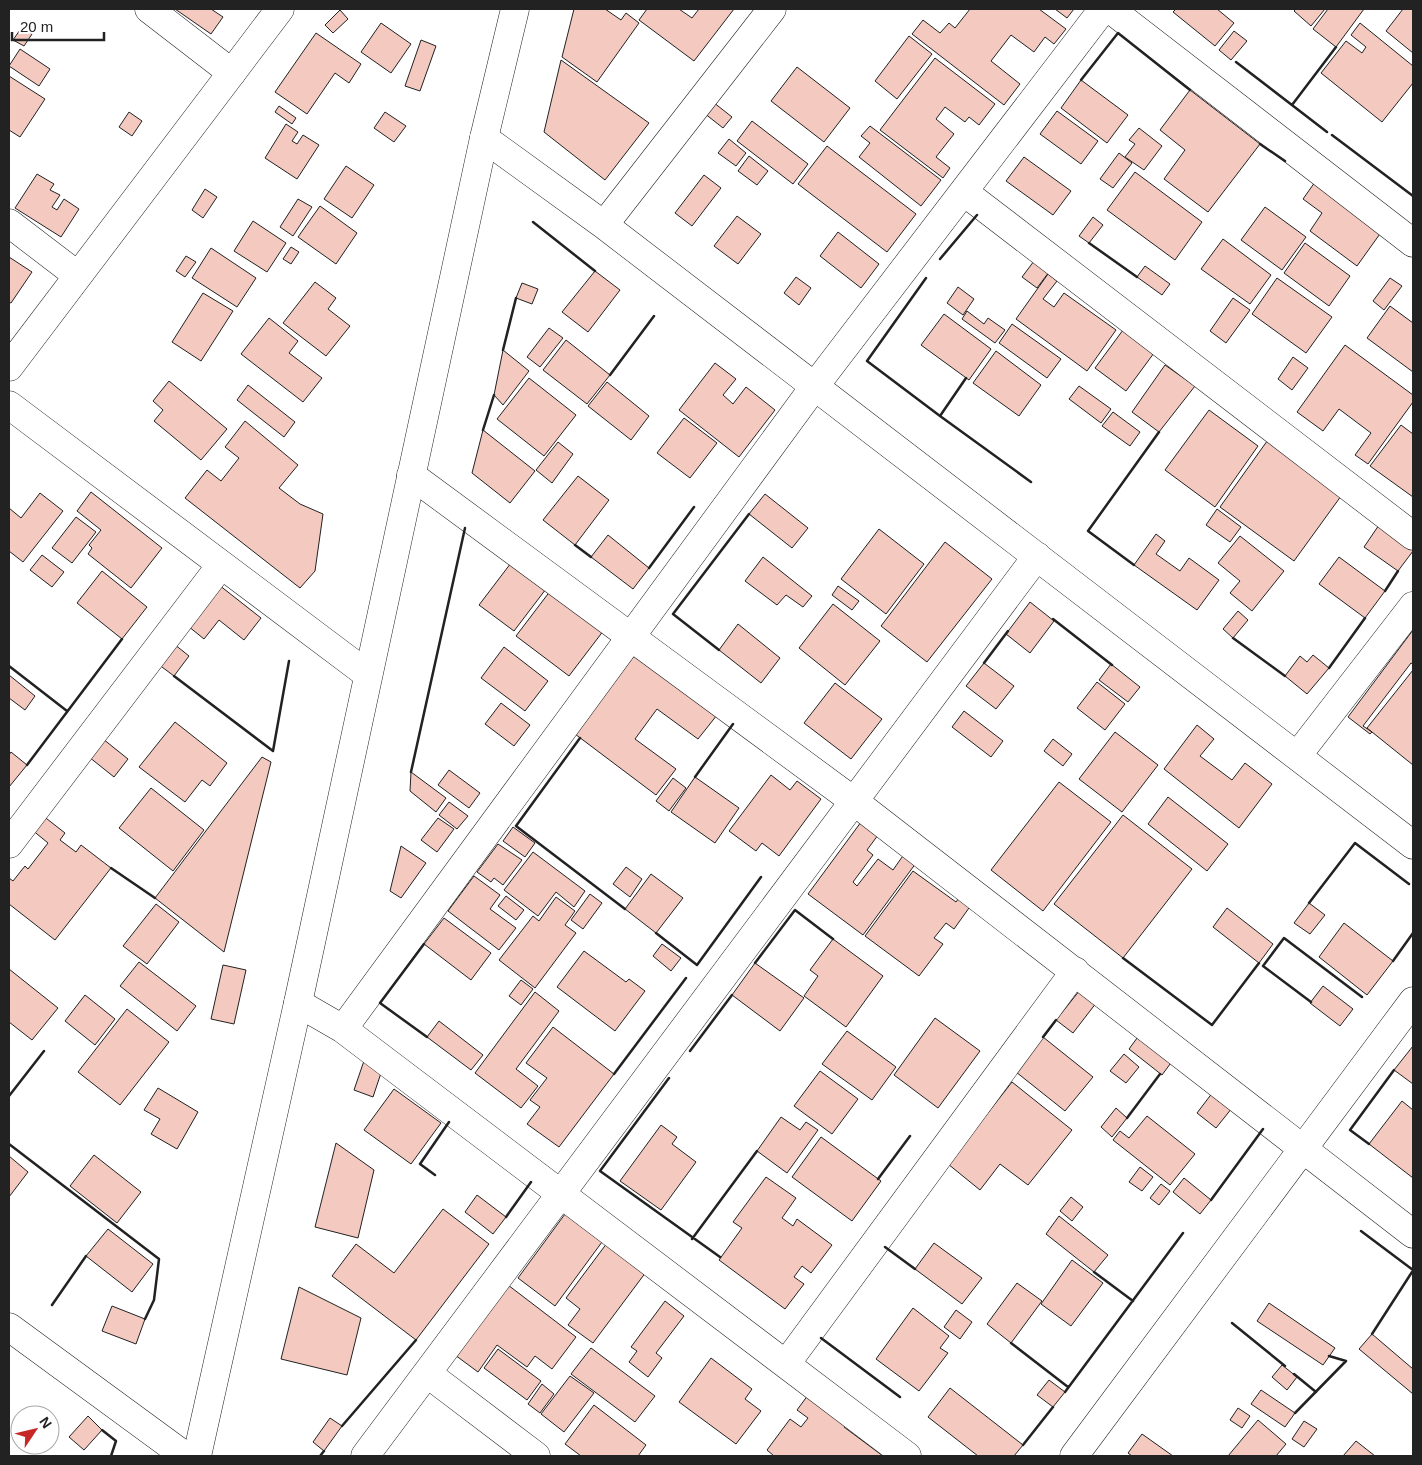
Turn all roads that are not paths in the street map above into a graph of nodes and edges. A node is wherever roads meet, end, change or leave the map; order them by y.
1 (149, 9) edge
2 (280, 9) edge
3 (515, 9) edge
4 (772, 9) edge
5 (1103, 9) edge
6 (1110, 9) edge
7 (232, 73) junction
8 (484, 138) junction
9 (964, 192) junction
10 (9, 223) edge
11 (604, 225) junction
12 (1413, 243) edge
13 (77, 275) junction
14 (9, 367) edge
15 (814, 387) junction
16 (9, 405) edge
17 (411, 474) junction
18 (1413, 536) edge
19 (1037, 556) junction
20 (220, 565) junction
21 (1413, 606) edge
22 (632, 636) junction
23 (367, 674) junction
24 (1297, 756) junction
25 (855, 802) junction
26 (9, 844) edge
27 (1413, 845) edge
28 (1075, 971) junction
29 (1413, 1001) edge
30 (298, 1003) junction
31 (343, 1029) junction
32 (1304, 1148) junction
33 (560, 1192) junction
34 (1413, 1234) edge
35 (9, 1327) edge
36 (786, 1364) junction
37 (428, 1374) junction
38 (185, 1456) edge
39 (197, 1456) edge
40 (365, 1456) edge
41 (536, 1456) edge
42 (907, 1456) edge
43 (1074, 1456) edge

1 - 7 street
2 - 7 street
3 - 8 street
4 - 11 street
5 - 9 street
6 - 12 street
7 - 13 street
8 - 11 street
8 - 17 street
9 - 15 street
9 - 18 street
10 - 13 street
11 - 15 street
13 - 14 street
15 - 19 street
15 - 22 street
16 - 20 street
17 - 22 street
17 - 23 street
19 - 24 street
19 - 25 street
20 - 23 street
20 - 26 street
21 - 24 street
22 - 25 street
22 - 31 street
23 - 30 street
24 - 27 street
25 - 28 street
25 - 33 street
28 - 32 street
28 - 36 street
29 - 32 street
30 - 31 street
30 - 39 street
31 - 33 street
32 - 34 street
32 - 43 street
33 - 36 street
33 - 37 street
35 - 38 street
36 - 42 street
37 - 40 street
37 - 41 street

